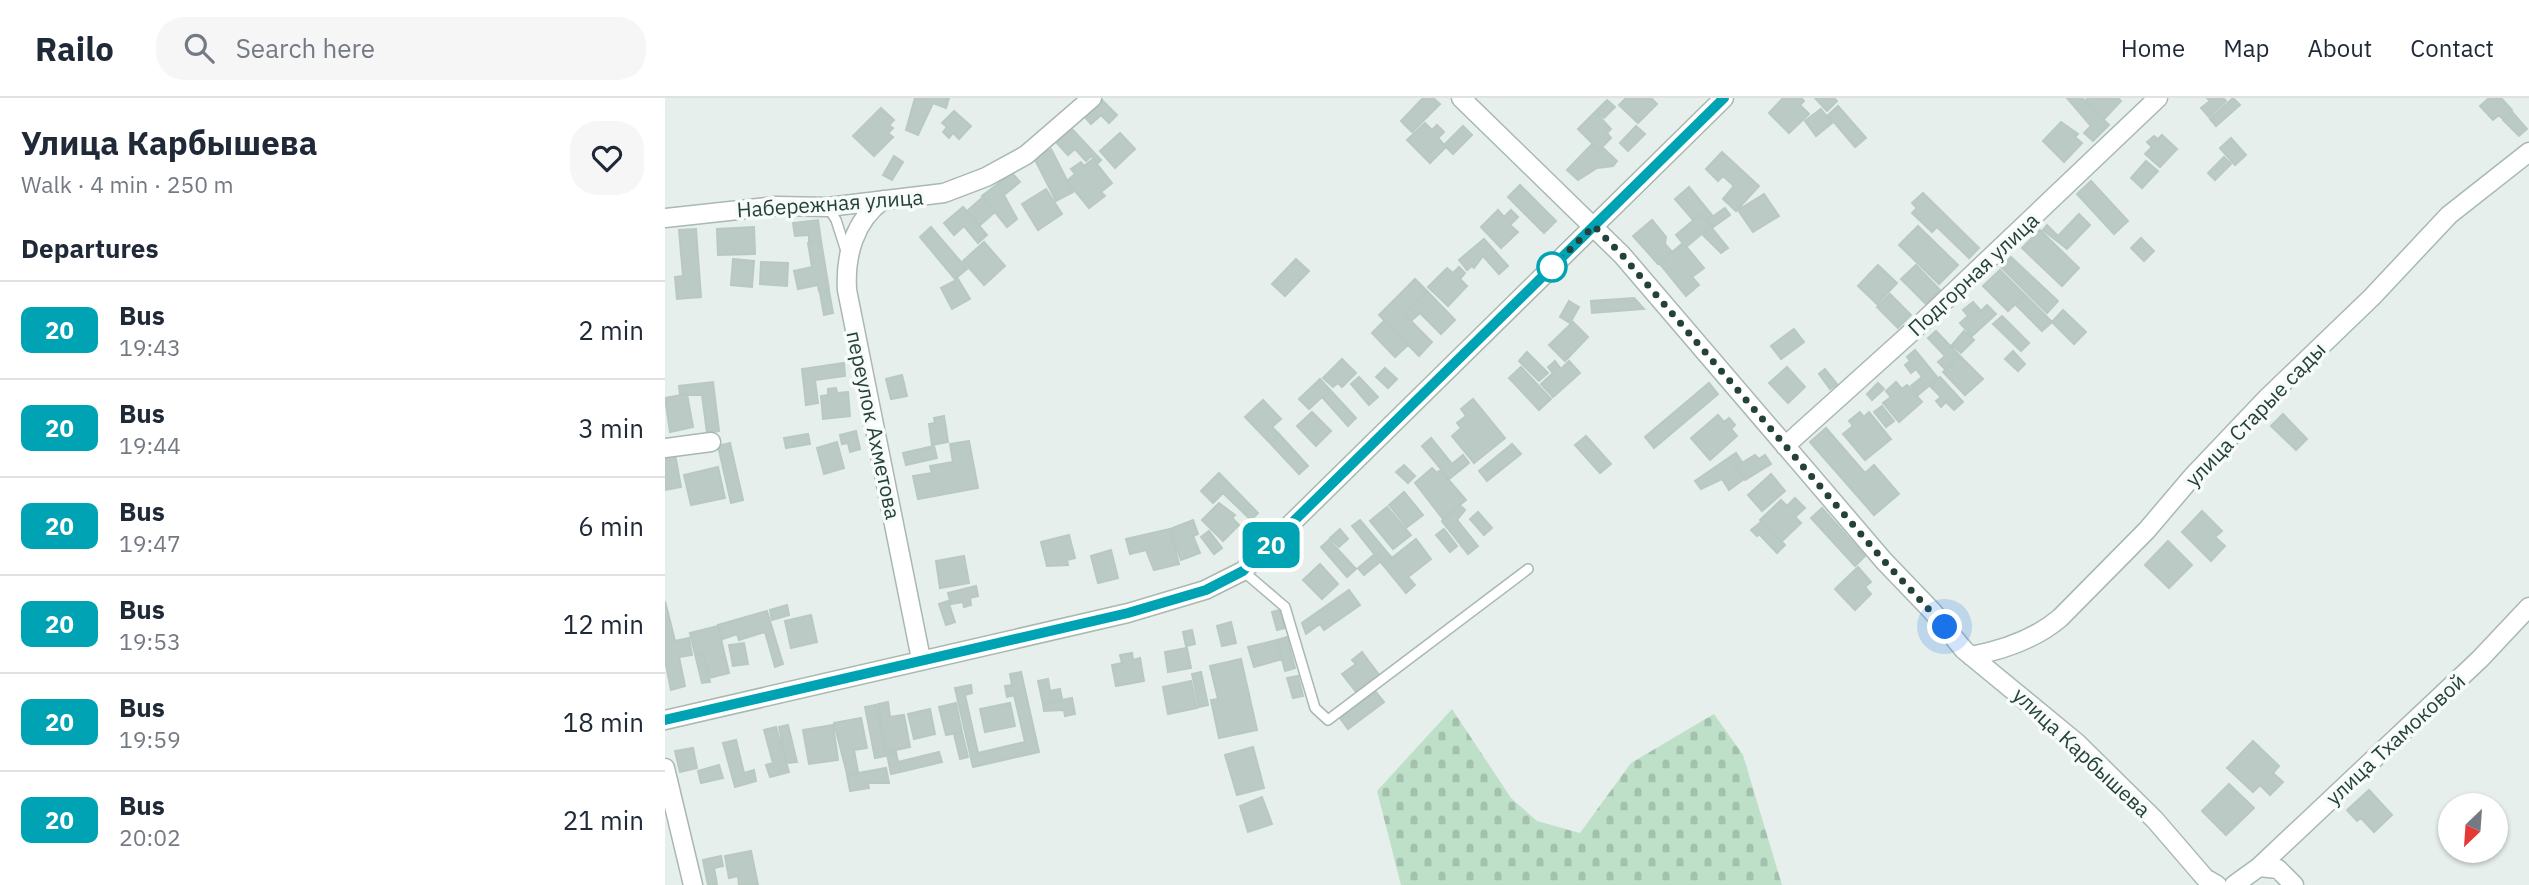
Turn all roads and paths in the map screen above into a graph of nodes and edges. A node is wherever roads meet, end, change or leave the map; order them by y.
1 (1092, 98) edge
2 (1461, 98) edge
3 (1724, 98) edge
4 (2158, 98) edge
5 (2529, 152) edge
6 (883, 200) junction
7 (828, 207) junction
8 (665, 218) edge
9 (1594, 226) junction
10 (847, 256) junction
11 (711, 442) dead end
12 (1785, 446) junction
13 (665, 448) edge
14 (1528, 569) dead end
15 (1243, 571) junction
16 (2529, 607) edge
17 (1971, 656) junction
18 (921, 659) junction
19 (665, 720) edge
20 (665, 768) edge
21 (2259, 867) junction
22 (693, 885) edge
23 (2217, 885) edge
24 (2234, 885) edge
25 (2294, 885) edge

1 - 6 street, Набережная улица
2 - 9 street, улица Карбышева
3 - 9 street
4 - 12 street, Подгорная улица
5 - 17 street, улица Старые сады
6 - 7 street, Набережная улица
6 - 10 street, переулок Ахметова
7 - 8 street, Набережная улица
7 - 10 lane
9 - 12 street, улица Карбышева
9 - 15 street
10 - 18 street, переулок Ахметова
11 - 13 street
12 - 17 street, улица Карбышева
14 - 15 lane
15 - 18 street
16 - 21 street, улица Тхамоковой
17 - 23 street, улица Карбышева
18 - 19 street
20 - 22 street
21 - 24 street
21 - 25 street

